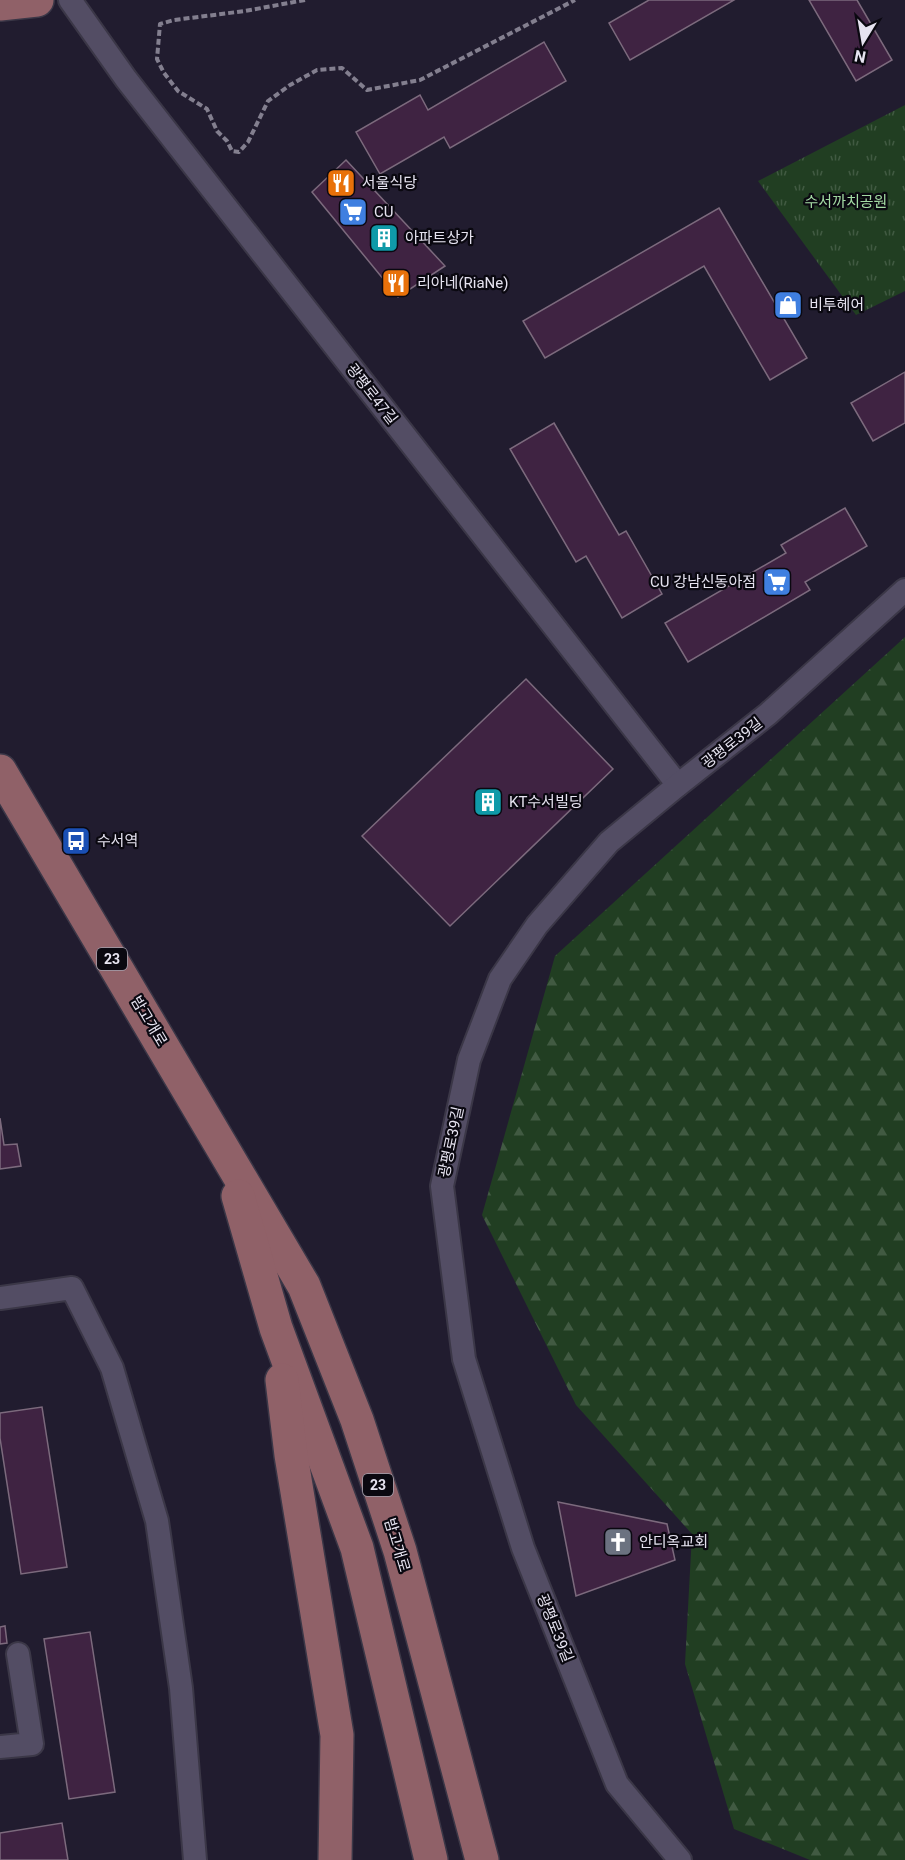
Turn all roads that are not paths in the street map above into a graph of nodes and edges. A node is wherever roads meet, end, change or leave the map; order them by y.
1 (37, 0) edge
2 (70, 0) edge
3 (0, 4) edge
4 (905, 590) edge
5 (0, 771) edge
6 (678, 785) junction
7 (224, 1148) junction
8 (0, 1298) edge
9 (276, 1328) junction
10 (18, 1654) dead end
11 (0, 1747) edge
12 (481, 1855) edge
13 (195, 1860) edge
14 (335, 1860) edge
15 (431, 1860) edge
16 (680, 1860) edge

1 - 3 main road
2 - 6 street, 광평로47길
4 - 6 street, 광평로39길
5 - 7 main road, 밤고개로 / 23
6 - 16 street, 광평로39길
7 - 9 main road, 밤고개로 / 23
7 - 12 main road, 밤고개로 / 23
8 - 13 street
9 - 14 main road
9 - 15 main road, 밤고개로 / 23
10 - 11 street

